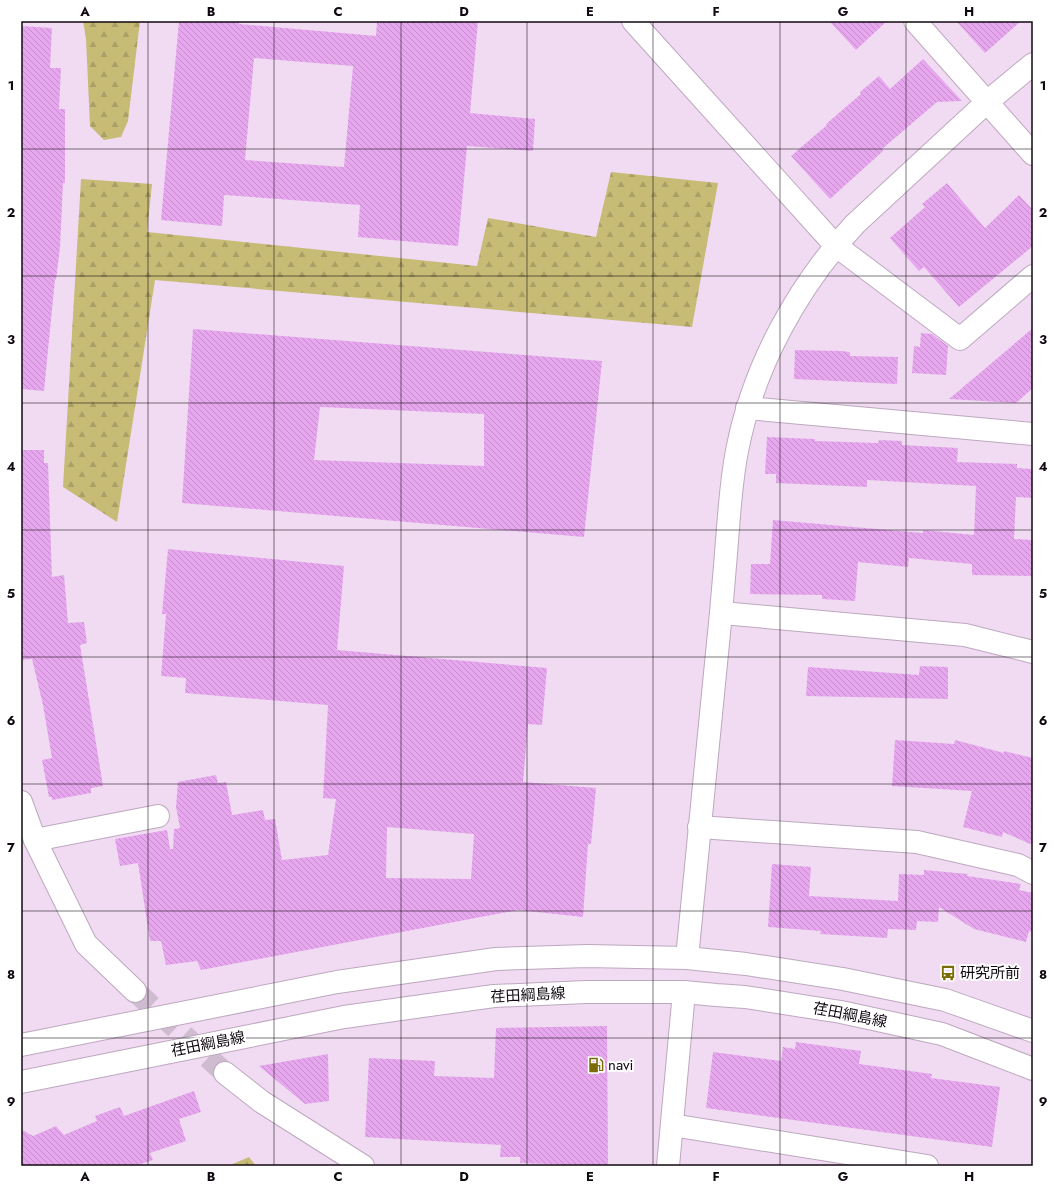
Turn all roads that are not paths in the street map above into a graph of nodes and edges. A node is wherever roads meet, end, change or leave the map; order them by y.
1 (633, 21) edge
2 (915, 21) edge
3 (1033, 64) edge
4 (987, 102) junction
5 (1033, 154) edge
6 (835, 246) junction
7 (1033, 276) edge
8 (747, 408) junction
9 (1033, 434) edge
10 (722, 613) junction
11 (1033, 652) edge
12 (21, 802) edge
13 (158, 816) dead end
14 (699, 827) junction
15 (35, 840) junction
16 (1033, 873) edge
17 (687, 958) junction
18 (135, 991) tunnel mouth
19 (684, 992) junction
20 (1033, 1032) edge
21 (21, 1045) edge
22 (1033, 1069) edge
23 (226, 1073) tunnel mouth
24 (21, 1082) edge
25 (672, 1125) junction
26 (363, 1166) edge
27 (668, 1166) edge
28 (927, 1166) edge

1 - 6 street
2 - 4 street
3 - 4 street
4 - 5 street
4 - 6 street
6 - 7 street
6 - 8 street
8 - 9 street
8 - 10 street
10 - 11 street
10 - 14 street
12 - 15 street
13 - 15 street
14 - 16 street
14 - 17 street
15 - 18 street
17 - 20 street
17 - 21 street
19 - 22 street, 荏田綱島線
19 - 24 street, 荏田綱島線
19 - 25 street
23 - 26 street
25 - 27 street
25 - 28 street

